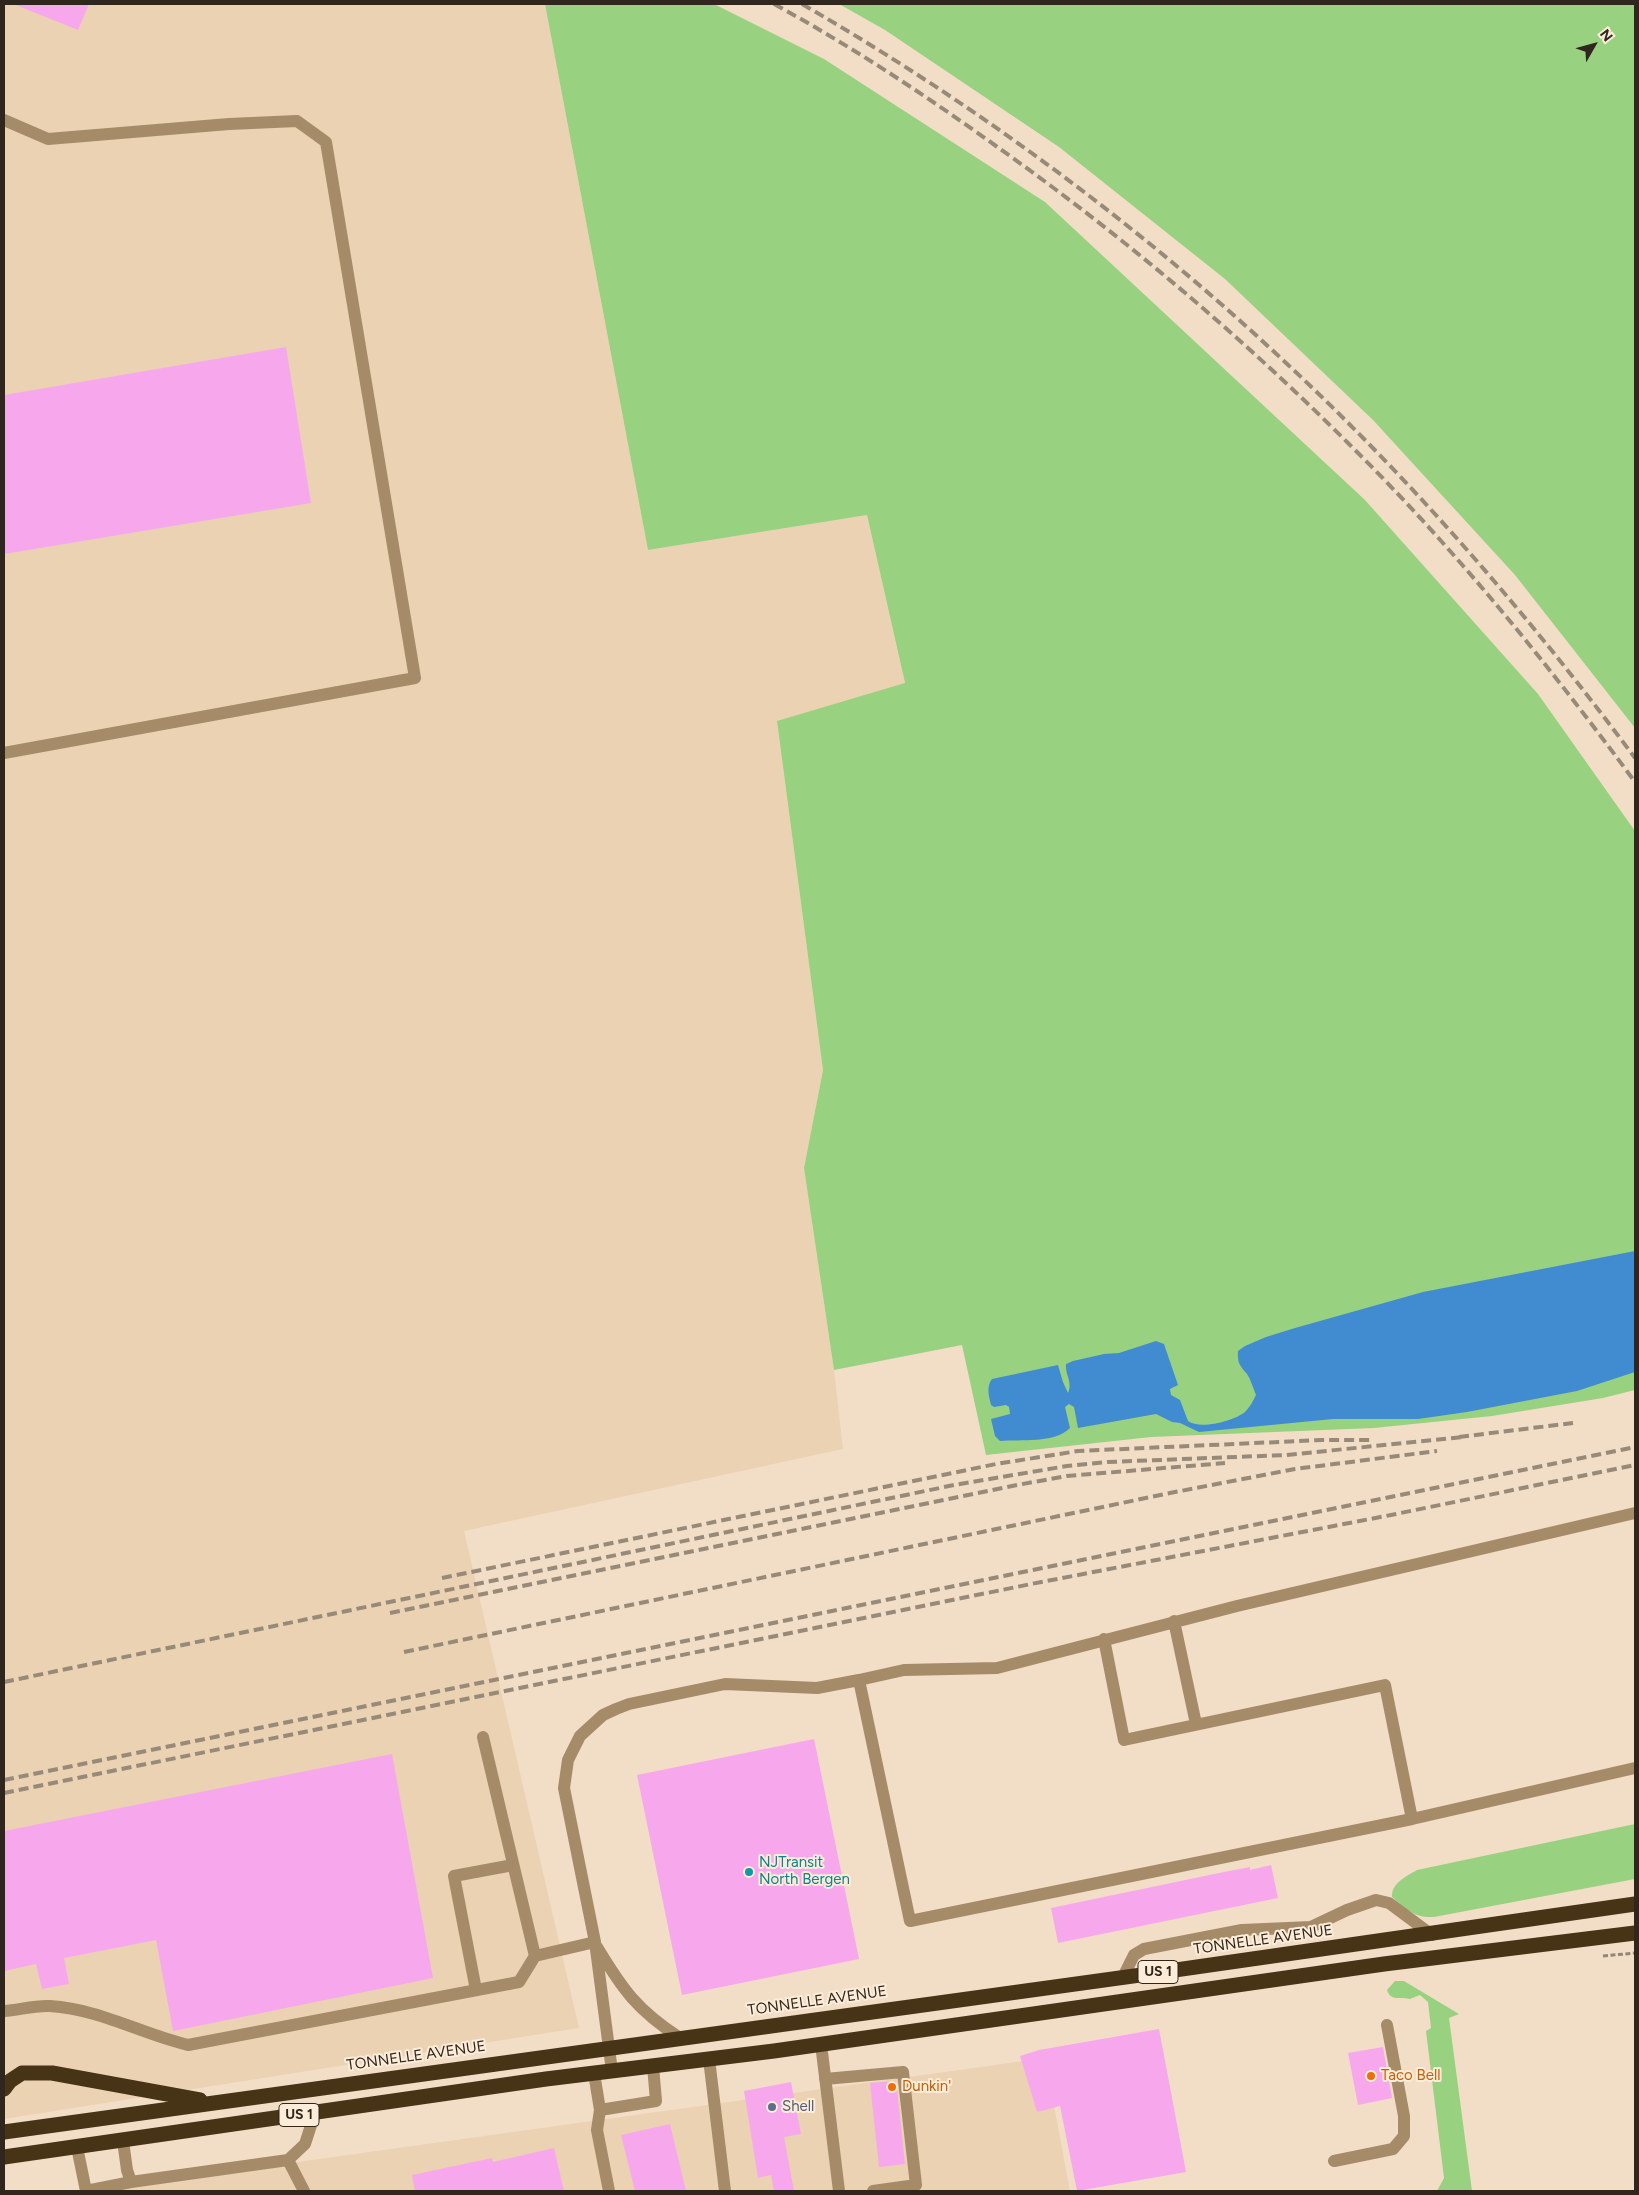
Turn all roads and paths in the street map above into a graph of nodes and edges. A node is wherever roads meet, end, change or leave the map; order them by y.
1 (4, 120) edge
2 (4, 753) edge
3 (1635, 1513) edge
4 (1174, 1622) junction
5 (1104, 1639) junction
6 (859, 1680) junction
7 (1196, 1724) junction
8 (483, 1737) dead end
9 (1635, 1768) edge
10 (1412, 1819) junction
11 (513, 1865) junction
12 (1635, 1904) edge
13 (1635, 1932) edge
14 (1432, 1934) junction
15 (595, 1942) junction
16 (535, 1956) junction
17 (1123, 1977) junction
18 (476, 1990) junction
19 (4, 2011) edge
20 (1387, 2025) dead end
21 (680, 2038) junction
22 (821, 2044) junction
23 (609, 2046) junction
24 (709, 2059) junction
25 (653, 2066) junction
26 (612, 2071) junction
27 (594, 2073) junction
28 (825, 2079) junction
29 (4, 2089) edge
30 (214, 2102) junction
31 (600, 2110) junction
32 (315, 2113) junction
33 (4, 2132) edge
34 (123, 2141) junction
35 (77, 2147) junction
36 (4, 2158) edge
37 (288, 2160) junction
38 (1334, 2161) dead end
39 (131, 2182) junction
40 (86, 2191) edge
41 (304, 2191) edge
42 (609, 2191) edge
43 (725, 2191) edge
44 (839, 2191) edge
45 (873, 2191) edge

1 - 2 lane
3 - 4 lane
4 - 5 lane
4 - 7 lane
5 - 6 lane
5 - 7 lane
6 - 10 lane
6 - 15 lane
7 - 10 lane
8 - 11 lane
9 - 10 lane
11 - 16 lane
11 - 18 lane
12 - 14 highway, TONNELLE AVENUE / US 1
13 - 22 highway, US 1
14 - 17 highway, TONNELLE AVENUE / US 1
14 - 17 lane
15 - 16 lane
15 - 21 lane
15 - 23 lane
16 - 18 lane
17 - 21 highway, TONNELLE AVENUE / US 1
18 - 19 lane
20 - 38 lane
21 - 23 highway, TONNELLE AVENUE / US 1
22 - 24 highway, US 1
22 - 28 lane
23 - 26 lane
23 - 30 highway, TONNELLE AVENUE / US 1
24 - 25 highway, US 1
24 - 43 lane
25 - 26 highway, US 1
25 - 31 lane
26 - 27 highway, US 1
27 - 31 lane
27 - 32 highway, US 1
28 - 44 lane
28 - 45 lane
29 - 30 highway
30 - 33 highway, TONNELLE AVENUE / US 1
31 - 42 lane
32 - 34 highway, US 1
32 - 37 lane
34 - 35 highway, US 1
34 - 39 lane
35 - 36 highway, US 1
35 - 40 lane
37 - 39 lane
37 - 41 lane
39 - 40 lane

